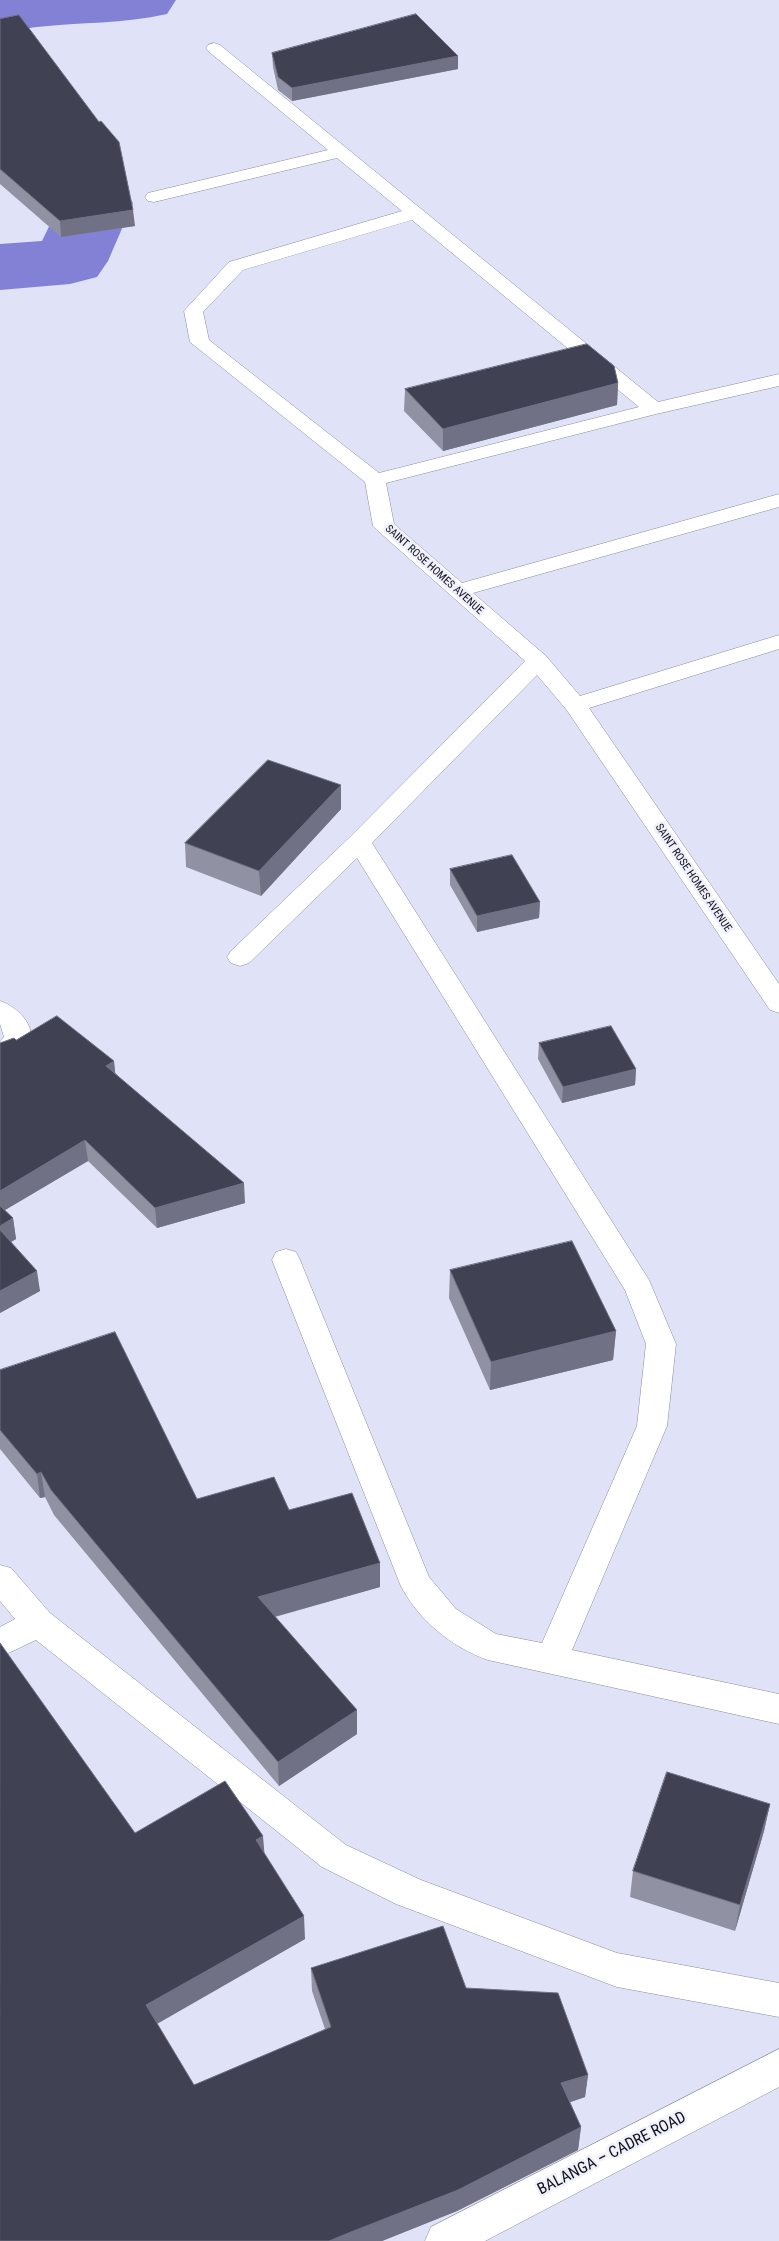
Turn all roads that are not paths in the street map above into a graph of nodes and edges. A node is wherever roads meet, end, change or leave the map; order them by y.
1 (214, 48) dead end
2 (340, 152) junction
3 (154, 197) dead end
4 (416, 213) junction
5 (779, 380) edge
6 (758, 385) junction
7 (779, 402) edge
8 (654, 409) junction
9 (375, 480) junction
10 (779, 500) edge
11 (456, 591) junction
12 (779, 642) edge
13 (538, 661) junction
14 (574, 705) junction
15 (359, 842) junction
16 (240, 957) dead end
17 (779, 1004) edge
18 (0, 1010) edge
19 (0, 1055) edge
20 (286, 1260) dead end
21 (0, 1578) edge
22 (38, 1623) junction
23 (0, 1644) edge
24 (551, 1660) junction
25 (779, 1709) edge
26 (779, 2000) edge
27 (779, 2067) edge
28 (445, 2241) edge

1 - 2 street
2 - 3 street
2 - 4 street
4 - 8 street
4 - 9 street
5 - 6 street
6 - 7 street
6 - 8 street
8 - 9 street
9 - 11 street, SAINT ROSE HOMES AVENUE
10 - 11 street
11 - 13 street, SAINT ROSE HOMES AVENUE
12 - 14 street
13 - 14 street, SAINT ROSE HOMES AVENUE
13 - 15 street
14 - 17 street, SAINT ROSE HOMES AVENUE
15 - 16 street
15 - 24 street
18 - 19 street
20 - 24 street
21 - 22 street
22 - 23 street
22 - 26 street
24 - 25 street
27 - 28 street, BALANGA – CADRE ROAD

